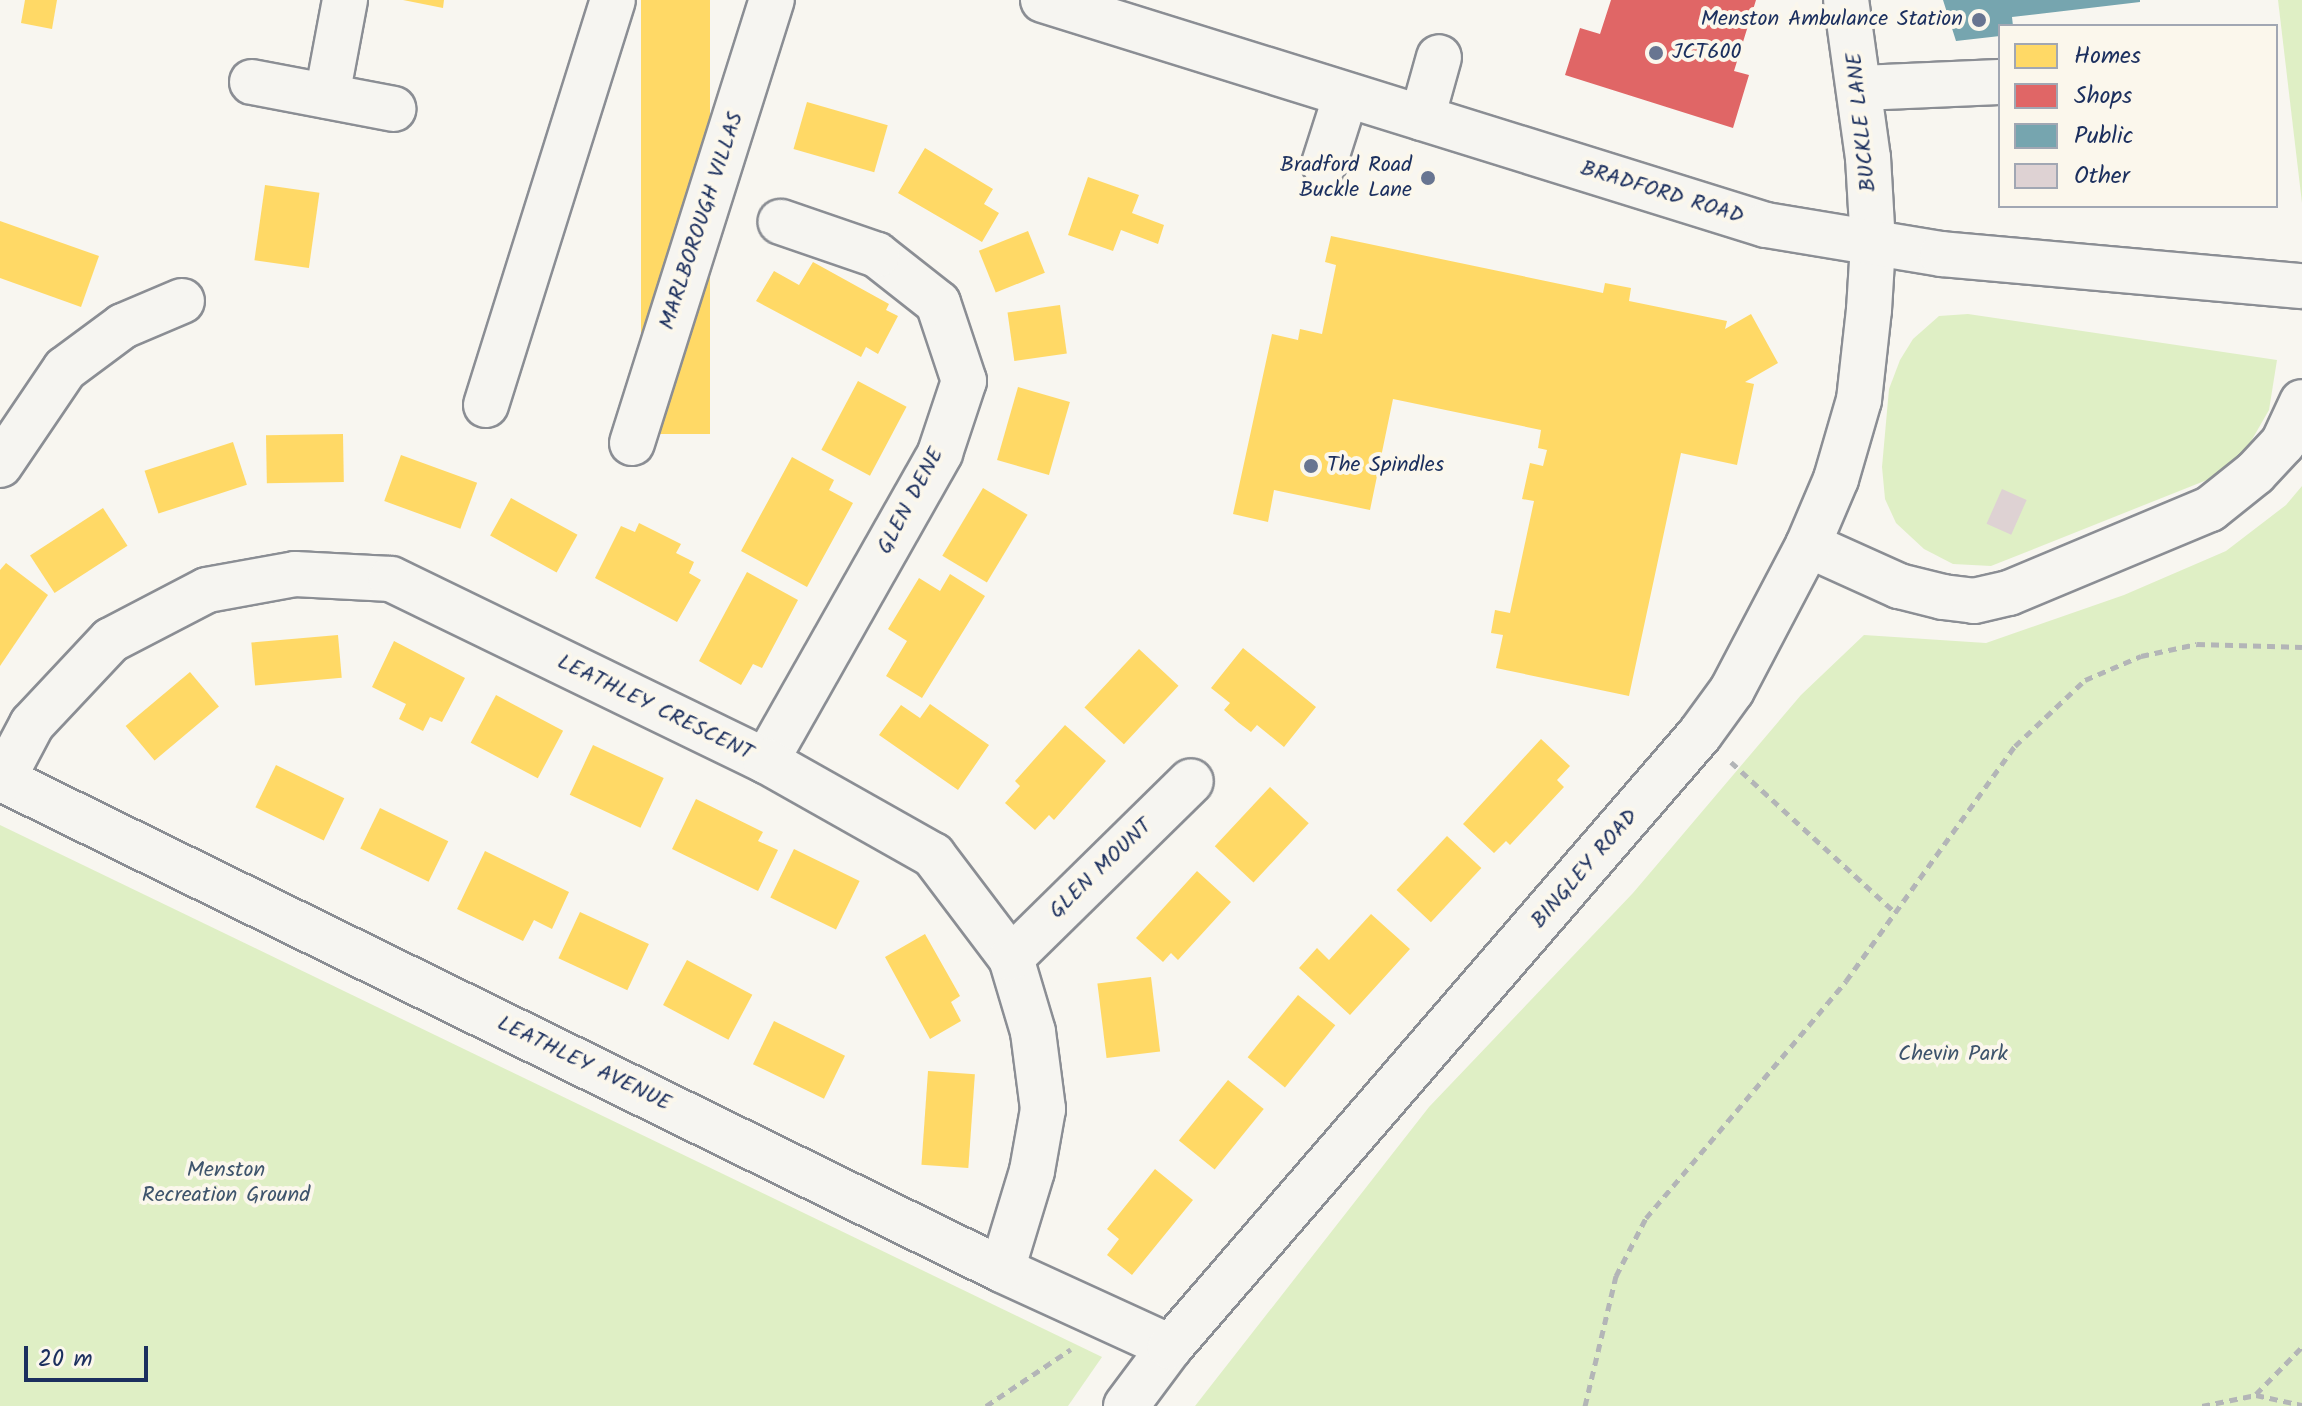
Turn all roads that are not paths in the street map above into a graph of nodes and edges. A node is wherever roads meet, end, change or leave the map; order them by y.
1 (345, 0) edge
2 (613, 0) edge
3 (772, 0) edge
4 (1043, 0) edge
5 (1846, 0) edge
6 (1439, 57) dead end
7 (252, 82) dead end
8 (1998, 82) edge
9 (1860, 88) junction
10 (1346, 95) junction
11 (327, 96) junction
12 (393, 109) dead end
13 (1422, 118) junction
14 (1324, 164) dead end
15 (781, 220) dead end
16 (1873, 244) junction
17 (2302, 286) edge
18 (182, 301) dead end
19 (2302, 402) edge
20 (486, 405) dead end
21 (632, 443) dead end
22 (0, 465) edge
23 (1808, 545) junction
24 (766, 761) junction
25 (2, 778) edge
26 (1191, 781) dead end
27 (1011, 958) junction
28 (1002, 1270) junction
29 (1170, 1347) junction
30 (1126, 1406) edge

1 - 11 street
2 - 20 street
3 - 21 street, MARLBOROUGH VILLAS
4 - 10 street, BRADFORD ROAD
5 - 9 street, BUCKLE LANE
6 - 13 street
7 - 11 street
8 - 9 street
9 - 16 street, BUCKLE LANE
10 - 13 street, BRADFORD ROAD
10 - 14 street
11 - 12 street
13 - 16 street, BRADFORD ROAD
15 - 24 street, GLEN DENE
16 - 17 street, BRADFORD ROAD
16 - 23 street, BINGLEY ROAD
18 - 22 street
19 - 23 street
23 - 29 street, BINGLEY ROAD
24 - 25 street, LEATHLEY CRESCENT
24 - 27 street, LEATHLEY CRESCENT
25 - 28 street, LEATHLEY AVENUE
26 - 27 street, GLEN MOUNT
27 - 28 street, LEATHLEY CRESCENT
28 - 29 street, LEATHLEY AVENUE
29 - 30 street, BINGLEY ROAD

